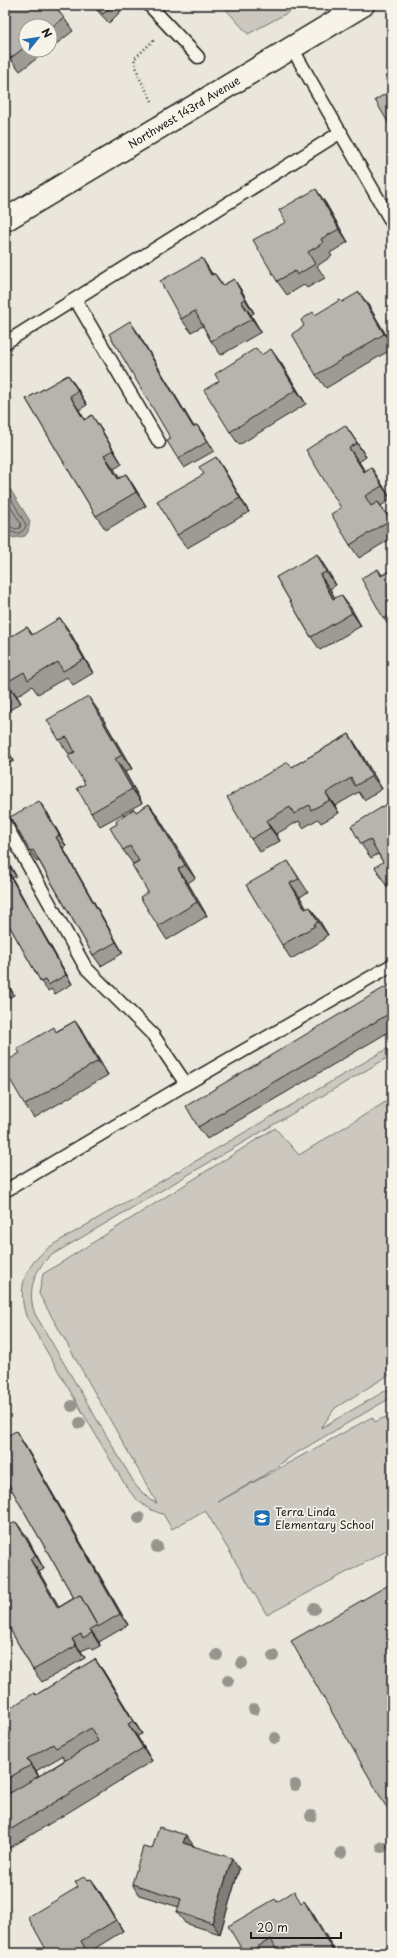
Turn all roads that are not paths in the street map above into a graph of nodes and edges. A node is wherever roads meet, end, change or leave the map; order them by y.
1 (149, 5) edge
2 (362, 5) edge
3 (292, 48) junction
4 (198, 57) dead end
5 (341, 132) junction
6 (5, 220) edge
7 (392, 223) edge
8 (75, 299) junction
9 (5, 343) edge
10 (158, 442) dead end
11 (5, 824) edge
12 (392, 965) edge
13 (186, 1084) junction
14 (5, 1191) edge

1 - 4 lane
2 - 3 main road, Northwest 143rd Avenue
3 - 5 lane
3 - 6 main road, Northwest 143rd Avenue
5 - 7 lane
5 - 8 lane
8 - 9 lane
8 - 10 lane
11 - 13 lane
12 - 13 lane
13 - 14 lane

